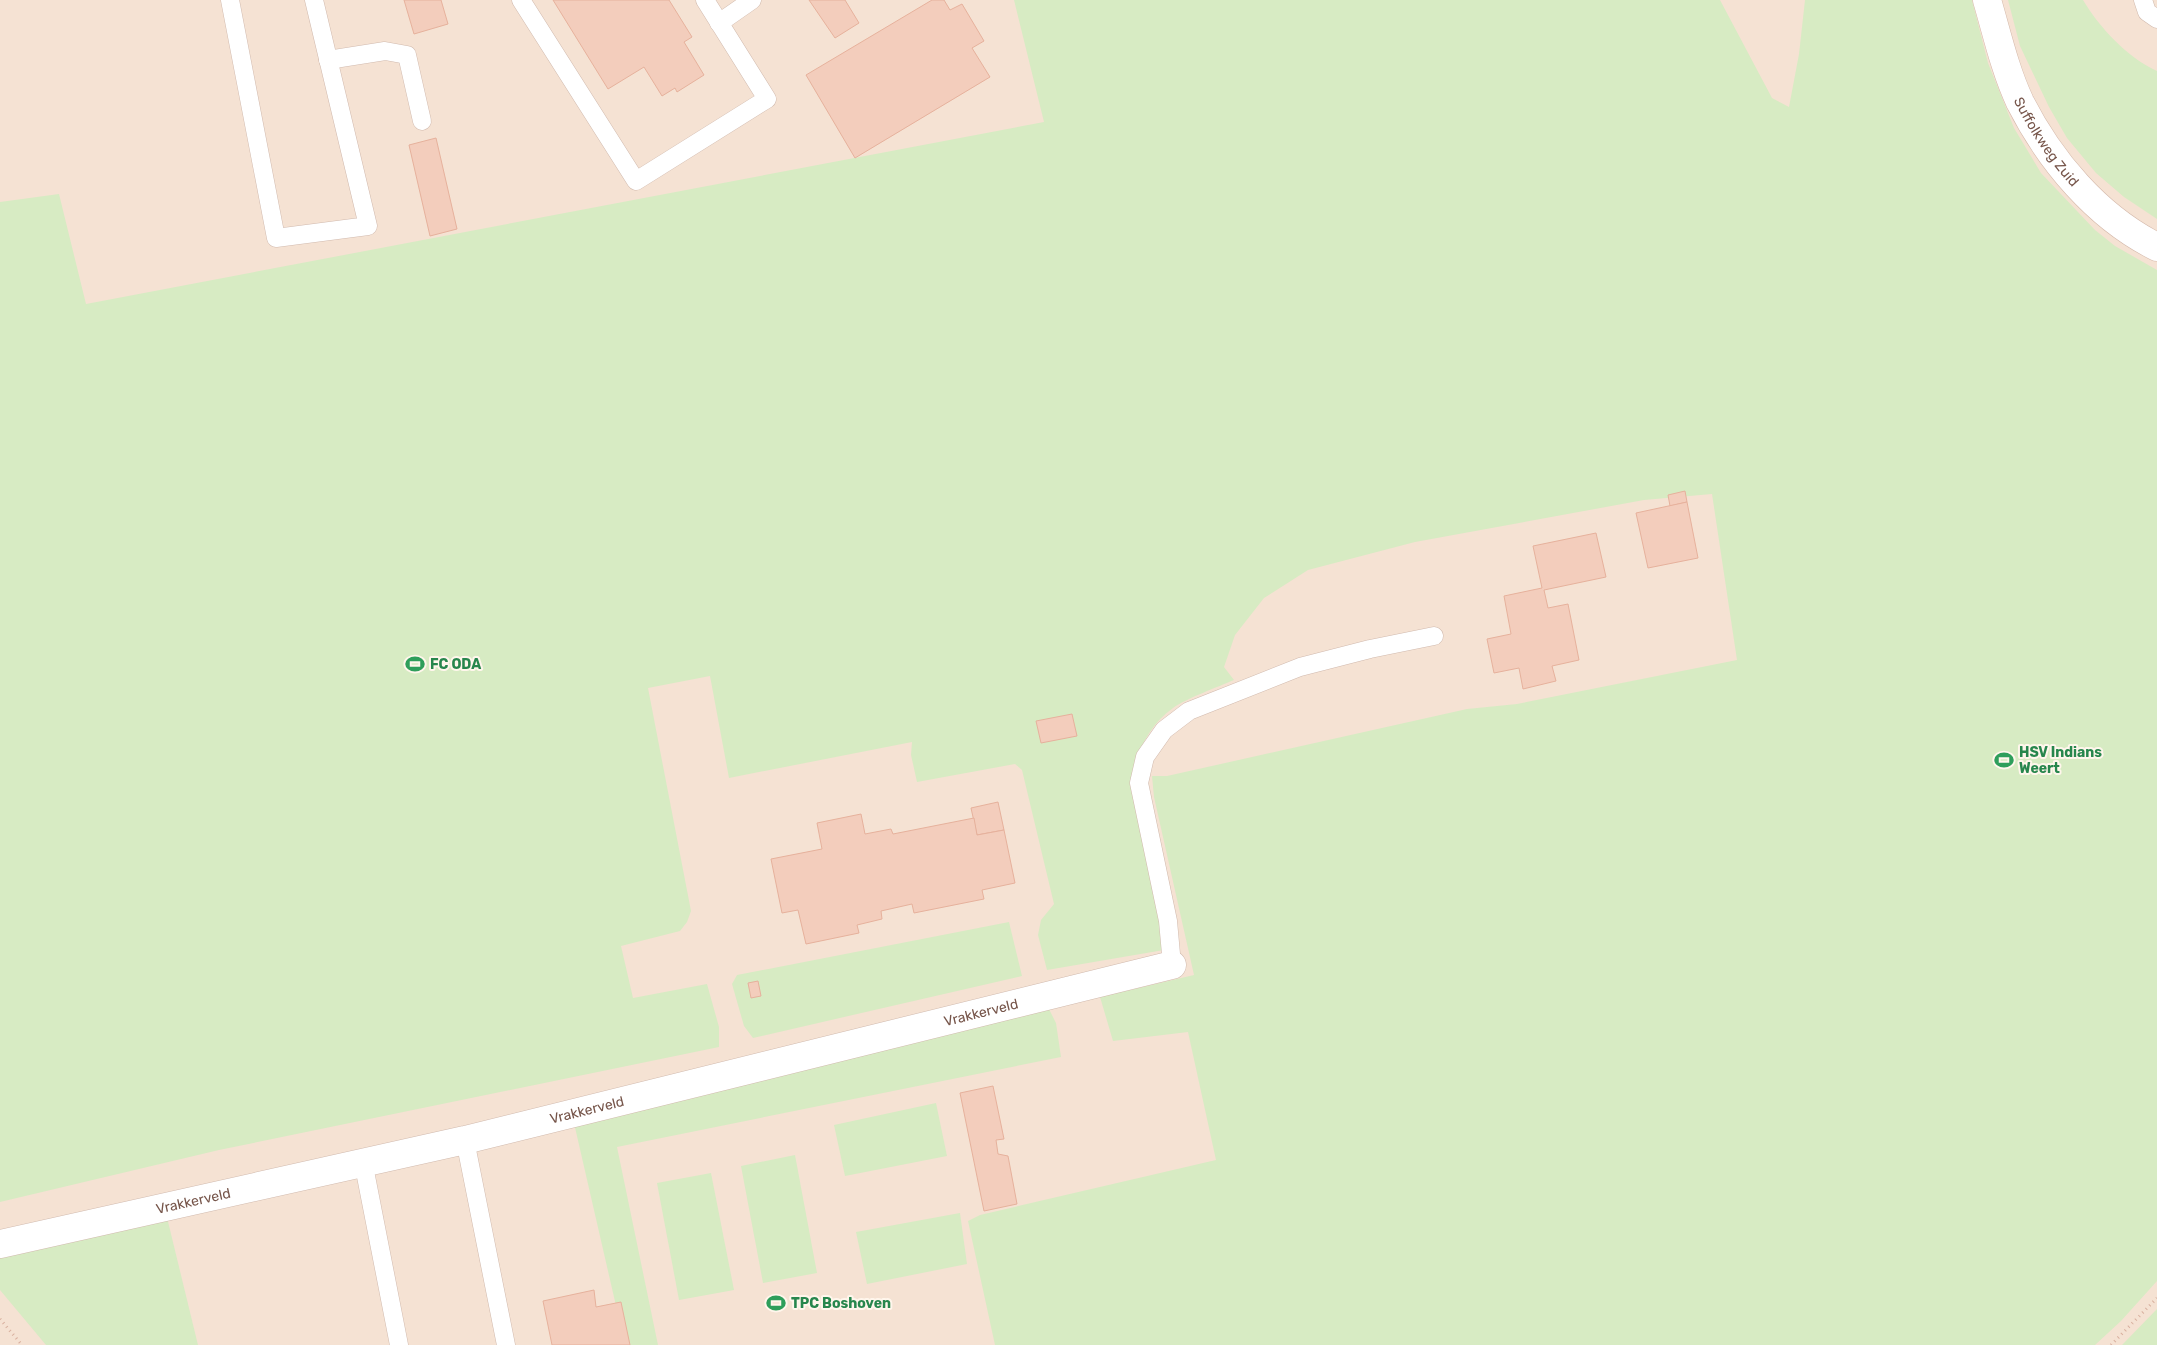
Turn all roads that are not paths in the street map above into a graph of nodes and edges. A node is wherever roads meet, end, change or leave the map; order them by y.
1 (230, 0) edge
2 (314, 0) edge
3 (521, 0) edge
4 (705, 0) edge
5 (752, 0) edge
6 (1987, 0) edge
7 (2143, 0) edge
8 (2157, 19) edge
9 (720, 23) junction
10 (328, 60) junction
11 (422, 121) dead end
12 (2157, 247) edge
13 (1434, 636) dead end
14 (1172, 965) joint
15 (465, 1140) junction
16 (363, 1161) junction
17 (0, 1244) edge
18 (399, 1345) edge
19 (506, 1345) edge

1 - 10 lane
2 - 10 lane
3 - 9 lane
4 - 9 lane
5 - 9 lane
6 - 12 street, Suffolkweg Zuid
7 - 8 lane
10 - 11 lane
13 - 14 lane
14 - 15 street, Vrakkerveld
15 - 16 street, Vrakkerveld
15 - 19 lane
16 - 17 street, Vrakkerveld
16 - 18 lane

